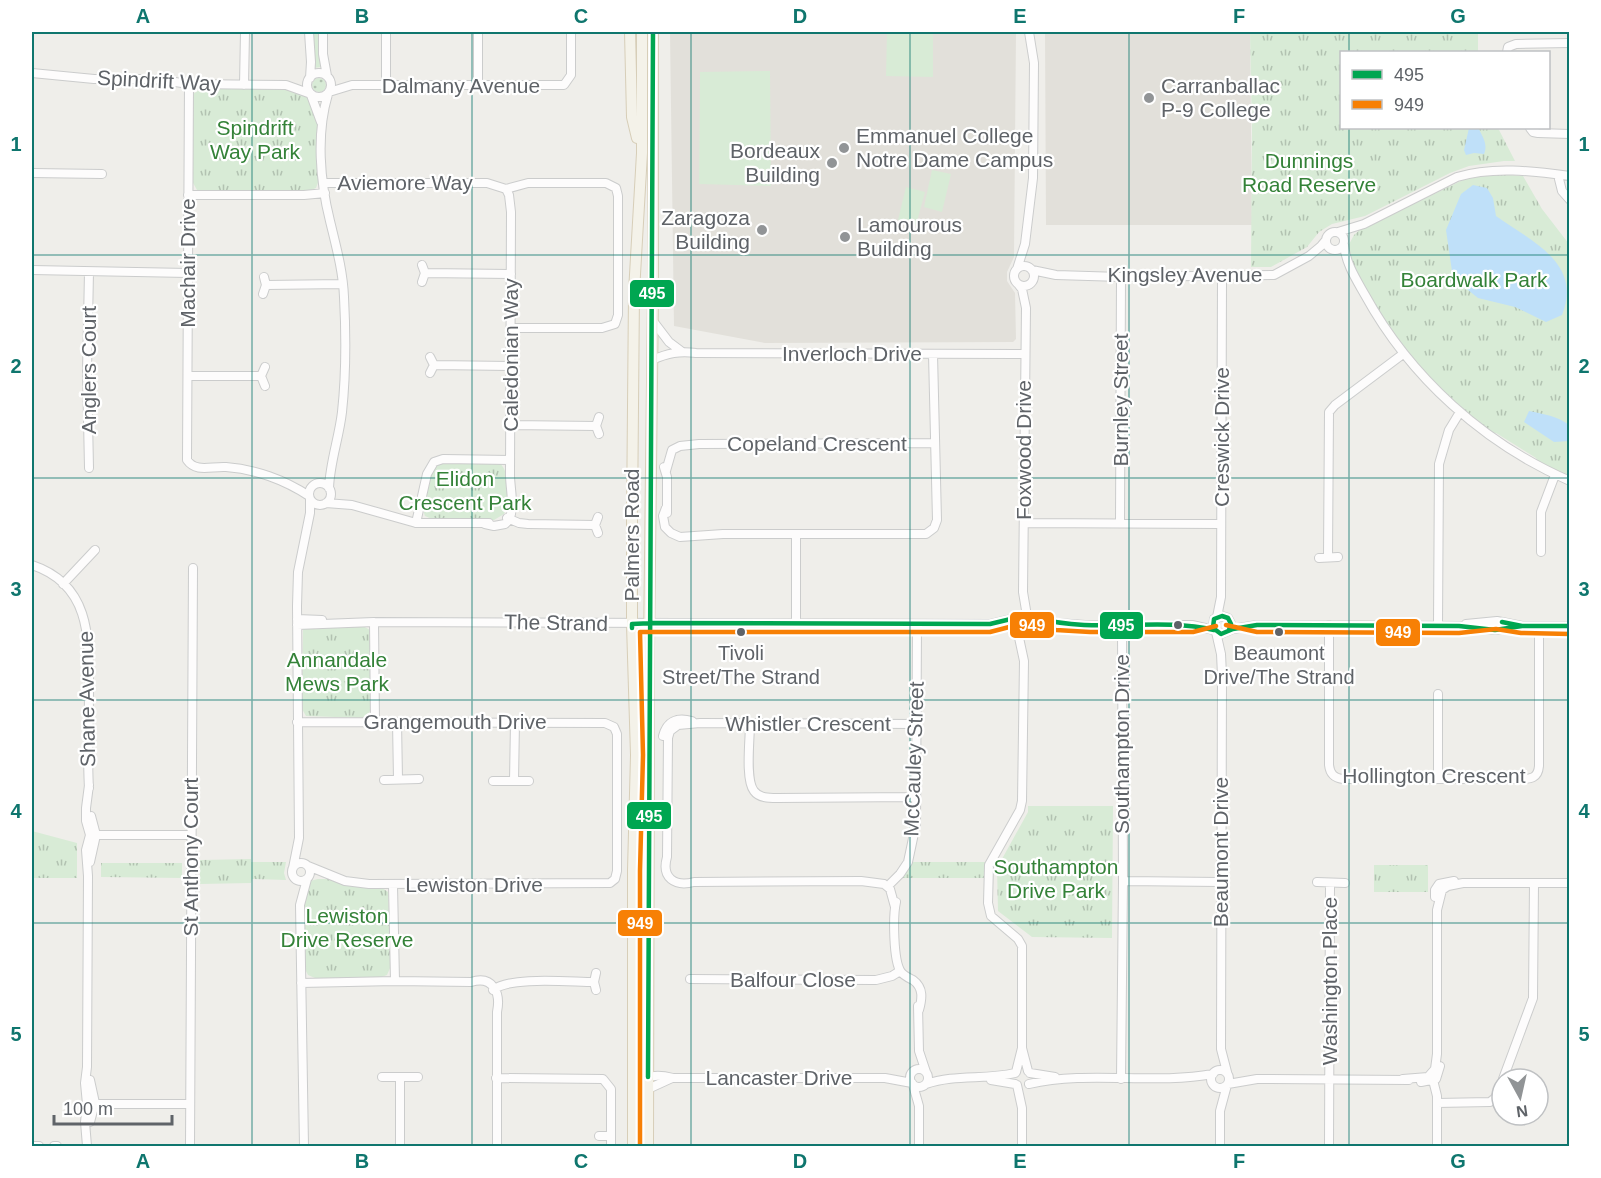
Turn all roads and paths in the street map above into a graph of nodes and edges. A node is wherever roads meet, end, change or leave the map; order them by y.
1 (245, 32) edge
2 (309, 32) edge
3 (323, 32) edge
4 (386, 32) edge
5 (478, 32) edge
6 (571, 32) edge
7 (630, 32) edge
8 (642, 32) edge
9 (653, 32) edge
10 (1029, 32) edge
11 (1569, 43) edge
12 (1507, 51) edge
13 (32, 73) edge
14 (328, 78) junction
15 (309, 79) junction
16 (189, 84) junction
17 (244, 85) junction
18 (286, 85) junction
19 (352, 85) junction
20 (386, 86) junction
21 (478, 86) junction
22 (329, 93) junction
23 (311, 94) junction
24 (322, 125) junction
25 (1531, 129) edge
26 (1569, 134) edge
27 (642, 153) junction
28 (32, 173) edge
29 (102, 174) dead end
30 (1569, 176) edge
31 (1556, 177) junction
32 (1569, 182) edge
33 (323, 183) junction
34 (508, 188) junction
35 (325, 193) junction
36 (188, 195) junction
37 (1569, 200) edge
38 (1364, 224) junction
39 (1338, 232) junction
40 (1326, 240) junction
41 (1024, 244) junction
42 (1344, 244) junction
43 (1334, 251) junction
44 (1309, 256) junction
45 (1347, 262) junction
46 (1017, 269) junction
47 (1032, 269) junction
48 (32, 270) edge
49 (89, 272) junction
50 (188, 273) junction
51 (423, 273) dead end
52 (511, 274) junction
53 (1056, 275) junction
54 (1121, 277) junction
55 (1222, 277) junction
56 (1032, 282) junction
57 (343, 284) junction
58 (1018, 284) junction
59 (264, 285) dead end
60 (1026, 308) junction
61 (653, 321) junction
62 (511, 328) junction
63 (681, 351) junction
64 (933, 354) junction
65 (1024, 354) junction
66 (1403, 354) junction
67 (652, 360) junction
68 (431, 365) dead end
69 (511, 366) junction
70 (188, 375) junction
71 (265, 386) dead end
72 (1460, 412) junction
73 (510, 425) junction
74 (598, 426) dead end
75 (934, 443) junction
76 (510, 460) junction
77 (331, 462) junction
78 (89, 468) dead end
79 (1555, 475) junction
80 (1569, 481) edge
81 (292, 484) junction
82 (314, 485) junction
83 (330, 489) junction
84 (310, 498) junction
85 (325, 504) junction
86 (352, 505) junction
87 (508, 518) junction
88 (416, 523) junction
89 (1024, 523) junction
90 (1120, 524) junction
91 (1221, 524) junction
92 (597, 525) dead end
93 (308, 530) junction
94 (796, 534) junction
95 (95, 550) dead end
96 (1541, 552) dead end
97 (1329, 557) dead end
98 (32, 565) edge
99 (193, 568) dead end
100 (63, 584) junction
101 (1023, 592) junction
102 (1221, 597) junction
103 (1028, 616) junction
104 (1016, 618) junction
105 (1215, 618) junction
106 (1227, 618) junction
107 (297, 622) junction
108 (374, 622) junction
109 (1057, 623) junction
110 (632, 624) junction
111 (649, 624) junction
112 (796, 624) junction
113 (917, 624) junction
114 (990, 624) junction
115 (1122, 625) junction
116 (1192, 625) junction
117 (1257, 625) junction
118 (1329, 625) junction
119 (1437, 625) junction
120 (1539, 626) junction
121 (1569, 626) edge
122 (1030, 631) junction
123 (1215, 631) junction
124 (1228, 631) junction
125 (1017, 633) junction
126 (1221, 654) junction
127 (1024, 661) junction
128 (1438, 694) dead end
129 (297, 722) junction
130 (397, 722) junction
131 (515, 722) junction
132 (375, 723) junction
133 (750, 724) junction
134 (917, 724) junction
135 (398, 779) junction
136 (419, 779) dead end
137 (1438, 779) junction
138 (384, 780) dead end
139 (493, 781) dead end
140 (514, 781) junction
141 (529, 781) dead end
142 (916, 797) junction
143 (93, 835) junction
144 (190, 835) junction
145 (299, 838) junction
146 (308, 865) junction
147 (293, 872) junction
148 (334, 877) junction
149 (308, 878) junction
150 (613, 881) joint
151 (1123, 881) junction
152 (1220, 882) junction
153 (1317, 882) dead end
154 (1330, 883) junction
155 (1345, 883) dead end
156 (1534, 883) junction
157 (1569, 884) edge
158 (393, 885) junction
159 (890, 885) junction
160 (300, 905) junction
161 (898, 972) junction
162 (690, 979) dead end
163 (395, 981) junction
164 (595, 982) dead end
165 (301, 983) junction
166 (494, 989) junction
167 (1022, 1048) junction
168 (1221, 1049) junction
169 (919, 1051) junction
170 (1508, 1067) edge
171 (1015, 1072) junction
172 (1029, 1072) junction
173 (926, 1073) junction
174 (1227, 1073) junction
175 (1213, 1074) junction
176 (382, 1077) dead end
177 (400, 1077) junction
178 (418, 1077) dead end
179 (648, 1077) junction
180 (496, 1078) junction
181 (673, 1078) junction
182 (948, 1078) junction
183 (985, 1078) junction
184 (1059, 1078) junction
185 (1121, 1078) junction
186 (1432, 1078) junction
187 (912, 1079) junction
188 (1184, 1079) junction
189 (1257, 1079) junction
190 (1329, 1079) junction
191 (926, 1084) junction
192 (1016, 1084) junction
193 (1228, 1084) junction
194 (1028, 1085) junction
195 (1214, 1085) junction
196 (648, 1089) junction
197 (633, 1097) junction
198 (1490, 1102) edge
199 (1437, 1103) junction
200 (190, 1104) junction
201 (919, 1106) junction
202 (1022, 1108) junction
203 (1220, 1111) junction
204 (599, 1136) dead end
205 (611, 1136) junction
206 (32, 1146) edge
207 (39, 1146) edge
208 (190, 1146) edge
209 (304, 1146) edge
210 (400, 1146) edge
211 (497, 1146) edge
212 (611, 1146) edge
213 (633, 1146) edge
214 (648, 1146) edge
215 (919, 1146) edge
216 (1022, 1146) edge
217 (1220, 1146) edge
218 (1329, 1146) edge
219 (1437, 1146) edge

1 - 17 street
2 - 15 street
3 - 14 street
4 - 20 street
5 - 21 street
6 - 21 street, Dalmany Avenue
7 - 27 main road
8 - 27 main road, Palmers Road
9 - 61 main road, Palmers Road
10 - 41 street, Foxwood Drive
11 - 12 street
13 - 16 street, Spindrift Way
14 - 15 street
14 - 19 street, Dalmany Avenue
14 - 22 street
15 - 18 street, Spindrift Way
15 - 23 street
16 - 17 street, Spindrift Way
16 - 36 street, Machair Drive
17 - 18 street, Spindrift Way
18 - 23 street, Spindrift Way
19 - 20 street, Dalmany Avenue
19 - 22 street, Dalmany Avenue
20 - 21 street, Dalmany Avenue
22 - 23 street
22 - 24 street
23 - 24 street
24 - 33 street
25 - 26 street
27 - 110 main road, Palmers Road
28 - 29 street
30 - 31 street
31 - 32 street
31 - 37 street
31 - 38 street
33 - 34 street, Aviemore Way
33 - 35 street
34 - 52 street, Caledonian Way
34 - 62 street, Aviemore Way
35 - 36 street
35 - 57 street
36 - 50 street, Machair Drive
38 - 39 street
38 - 42 street
39 - 40 street
39 - 42 street
40 - 43 street
40 - 44 street, Kingsley Avenue
41 - 46 street, Foxwood Drive
41 - 47 street, Foxwood Drive
42 - 43 street
42 - 45 street
43 - 44 street, Kingsley Avenue
43 - 45 street
44 - 55 street, Kingsley Avenue
45 - 66 street
46 - 47 street
46 - 58 street, Foxwood Drive
47 - 53 street, Kingsley Avenue
47 - 56 street, Foxwood Drive
48 - 49 street
49 - 50 street
49 - 78 street, Anglers Court
50 - 70 street, Machair Drive
51 - 52 street
52 - 62 street, Caledonian Way
53 - 54 street, Kingsley Avenue
53 - 56 street, Kingsley Avenue
54 - 55 street, Kingsley Avenue
54 - 90 street, Burnley Street
55 - 91 street, Creswick Drive
56 - 58 street
56 - 60 street, Foxwood Drive
57 - 59 street
57 - 77 street
58 - 60 street, Foxwood Drive
60 - 65 street, Foxwood Drive
61 - 63 street
61 - 67 main road, Palmers Road
62 - 69 street, Caledonian Way
63 - 64 street, Inverloch Drive
63 - 67 street, Inverloch Drive
64 - 65 street, Inverloch Drive
64 - 75 street
65 - 89 street, Foxwood Drive
66 - 72 street
66 - 97 street
67 - 111 main road, Palmers Road
68 - 69 street
69 - 73 street, Caledonian Way
70 - 71 street
70 - 81 street, Machair Drive
72 - 79 street
72 - 119 street
73 - 74 street
73 - 76 street, Caledonian Way
75 - 94 street, Copeland Crescent
75 - 94 street, Copeland Crescent
76 - 87 street, Caledonian Way
76 - 88 street
77 - 82 street
77 - 83 street
79 - 80 street
79 - 96 street
81 - 82 street, Machair Drive
81 - 84 street, Machair Drive
82 - 83 street
82 - 84 street
83 - 85 street
83 - 86 street
84 - 85 street
84 - 93 street
85 - 86 street
85 - 93 street
86 - 88 street
87 - 88 street
87 - 92 street
89 - 90 street
89 - 101 street, Foxwood Drive
90 - 91 street
91 - 102 street, Creswick Drive
93 - 107 street
94 - 112 street
95 - 100 street
98 - 100 street, Shane Avenue
99 - 144 street, St Anthony Court
100 - 143 street, Shane Avenue
101 - 103 street, Foxwood Drive
101 - 104 street, Foxwood Drive
102 - 105 street, Creswick Drive
102 - 106 street, Creswick Drive
103 - 104 street
103 - 109 street
103 - 122 street
104 - 114 street, The Strand
104 - 125 street
105 - 106 street
105 - 116 street
105 - 123 street
106 - 117 street
106 - 124 street
107 - 108 street, The Strand
107 - 129 street
108 - 110 street, The Strand
108 - 132 street
109 - 115 street
109 - 122 street
110 - 111 street, The Strand
110 - 197 main road, Palmers Road
111 - 112 street, The Strand
111 - 179 main road, Palmers Road
112 - 113 street, The Strand
113 - 114 street, The Strand
113 - 134 street, McCauley Street
114 - 125 street, The Strand
115 - 116 street
115 - 151 street, Southampton Drive
116 - 123 street
117 - 118 street
117 - 124 street
118 - 119 street
118 - 137 street, Hollington Crescent
119 - 120 street
120 - 121 street
120 - 137 street, Hollington Crescent
122 - 125 street
122 - 127 street
123 - 124 street
123 - 126 street, Beaumont Drive
124 - 126 street, Beaumont Drive
125 - 127 street
126 - 152 street, Beaumont Drive
127 - 167 street
128 - 137 street
129 - 132 street, Grangemouth Drive
129 - 145 street
130 - 131 street, Grangemouth Drive
130 - 132 street, Grangemouth Drive
130 - 135 street
131 - 140 street
131 - 150 street, Grangemouth Drive
133 - 134 street, Whistler Crescent
133 - 142 street
133 - 159 street, Whistler Crescent
134 - 142 street, McCauley Street
135 - 136 street
135 - 138 street
139 - 140 street
140 - 141 street
142 - 159 street, McCauley Street
143 - 144 street
143 - 200 street, Shane Avenue
144 - 200 street, St Anthony Court
145 - 146 street
145 - 147 street
146 - 147 street
146 - 148 street, Lewiston Drive
146 - 149 street
147 - 149 street
147 - 160 street
148 - 149 street, Lewiston Drive
148 - 158 street, Lewiston Drive
149 - 160 street
150 - 158 street, Lewiston Drive
151 - 152 street
151 - 185 street, Southampton Drive
152 - 168 street, Beaumont Drive
153 - 154 street, Washington Place
154 - 155 street, Washington Place
154 - 190 street, Washington Place
156 - 157 street
156 - 170 street
156 - 186 street
158 - 163 street
159 - 161 street
160 - 165 street
161 - 162 street, Balfour Close
161 - 169 street
163 - 165 street
163 - 166 street
164 - 166 street
165 - 209 street
166 - 180 street
167 - 171 street
167 - 172 street
168 - 174 street
168 - 175 street
169 - 173 street
169 - 187 street
171 - 172 street
171 - 183 street
171 - 192 street
172 - 184 street
172 - 194 street
173 - 182 street
173 - 187 street
173 - 191 street
174 - 175 street
174 - 189 street
174 - 193 street
175 - 188 street
175 - 195 street
176 - 177 street
177 - 178 street
177 - 210 street
179 - 181 street, Lancaster Drive
179 - 196 main road, Palmers Road
179 - 197 street
180 - 205 street
180 - 211 street
181 - 187 street, Lancaster Drive
181 - 196 street, Lancaster Drive
182 - 183 street
182 - 191 street
183 - 192 street
184 - 185 street
184 - 194 street
185 - 188 street
186 - 190 street
186 - 199 street
187 - 191 street
187 - 201 street
188 - 195 street
189 - 190 street
189 - 193 street
190 - 218 street, Washington Place
191 - 201 street
192 - 194 street
192 - 202 street
193 - 195 street
193 - 203 street
194 - 202 street
195 - 203 street
196 - 214 main road, Palmers Road
197 - 213 main road, Palmers Road
198 - 199 street
199 - 219 street
200 - 208 street, St Anthony Court
201 - 215 street
202 - 216 street
203 - 217 street
204 - 205 street
205 - 212 street
206 - 207 street

